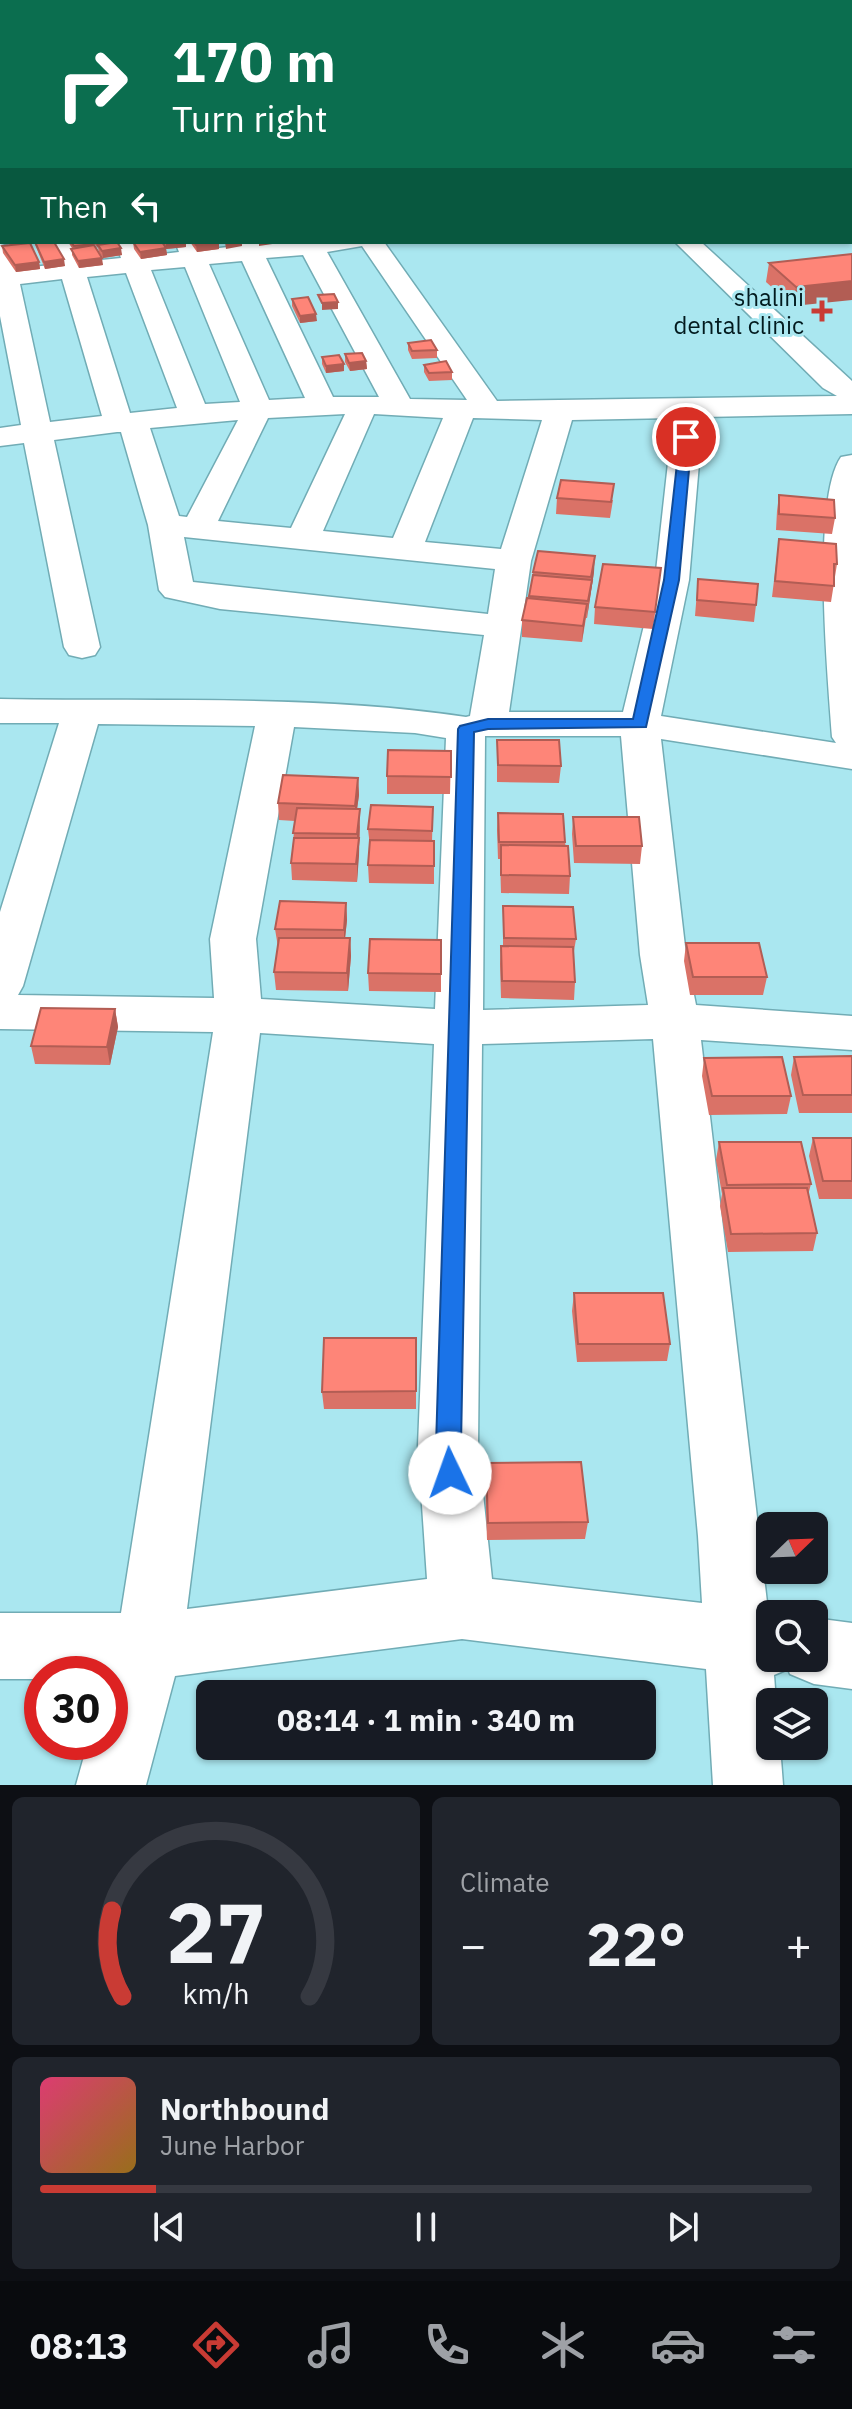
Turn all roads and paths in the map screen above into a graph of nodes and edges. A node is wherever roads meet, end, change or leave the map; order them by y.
1 (64, 244) edge
2 (310, 244) edge
3 (373, 244) edge
4 (689, 244) edge
5 (249, 247) edge
6 (190, 250) edge
7 (131, 253) edge
8 (2, 269) edge
9 (74, 271) junction
10 (852, 393) edge
11 (364, 404) junction
12 (852, 405) edge
13 (324, 408) junction
14 (400, 408) junction
15 (475, 408) junction
16 (689, 408) junction
17 (258, 409) junction
18 (560, 411) junction
19 (194, 414) junction
20 (126, 423) junction
21 (36, 433) junction
22 (0, 437) edge
23 (852, 464) edge
24 (181, 526) junction
25 (303, 538) junction
26 (405, 549) junction
27 (514, 561) junction
28 (504, 626) junction
29 (82, 647) dead end
30 (0, 711) edge
31 (82, 712) junction
32 (277, 715) junction
33 (640, 724) junction
34 (477, 727) junction
35 (852, 737) edge
36 (852, 757) edge
37 (0, 986) edge
38 (0, 1012) edge
39 (239, 1015) junction
40 (675, 1021) junction
41 (460, 1028) junction
42 (852, 1033) edge
43 (462, 1607) junction
44 (755, 1642) edge
45 (0, 1646) edge
46 (149, 1646) junction
47 (828, 1653) edge
48 (852, 1656) edge
49 (111, 1785) edge
50 (748, 1785) edge

1 - 9 street
2 - 5 street
2 - 14 street
3 - 15 street
4 - 10 street
5 - 6 street
5 - 13 street
6 - 7 street
6 - 17 street
7 - 9 street
7 - 19 street
8 - 9 street
8 - 21 street
9 - 20 street
11 - 13 street
11 - 14 street
11 - 25 street
12 - 16 street
13 - 17 street
14 - 15 street
15 - 18 street
15 - 26 street
16 - 18 street
16 - 33 street
17 - 19 street
17 - 24 street
18 - 27 street
19 - 20 street
20 - 21 street
20 - 24 street
21 - 22 street
21 - 29 street
23 - 35 street
24 - 25 street
24 - 28 street
25 - 26 street
26 - 27 street
27 - 28 street
28 - 34 street
30 - 31 street
31 - 32 street
31 - 37 street
32 - 34 street
32 - 39 street
33 - 34 street
33 - 36 street
33 - 40 street
34 - 41 street
38 - 39 street
39 - 41 street
39 - 46 street
40 - 41 street
40 - 42 street
40 - 44 street
41 - 43 street
43 - 44 street
43 - 46 street
44 - 50 street
45 - 46 street
46 - 49 street
47 - 48 street

